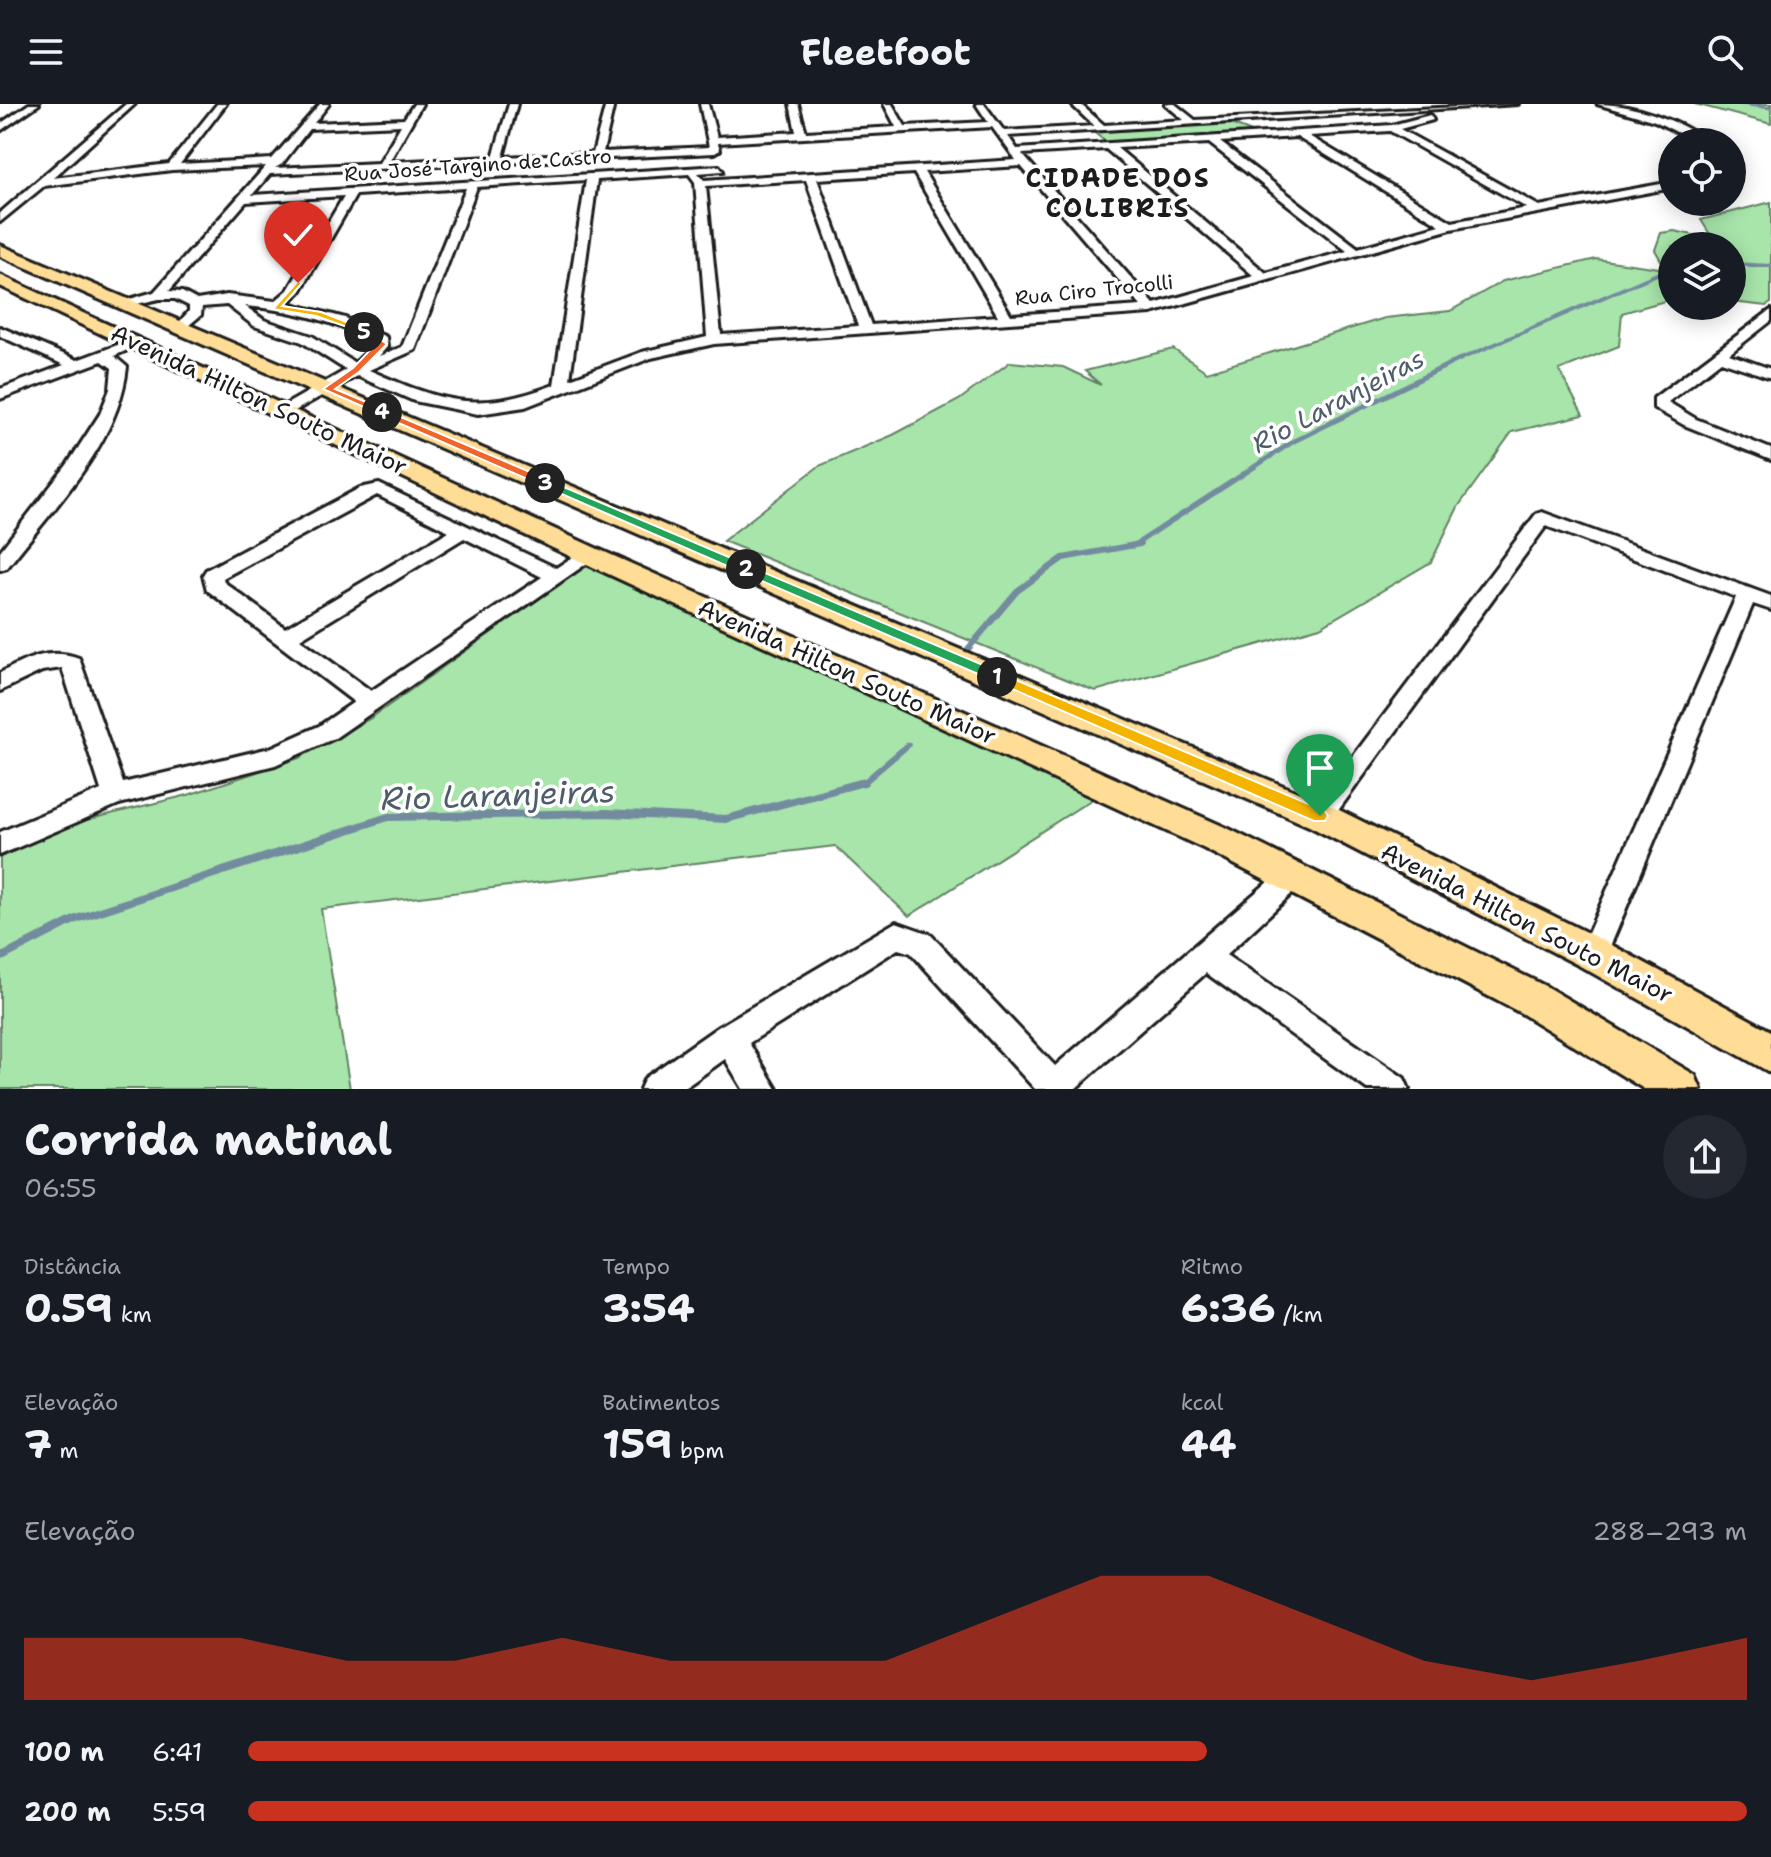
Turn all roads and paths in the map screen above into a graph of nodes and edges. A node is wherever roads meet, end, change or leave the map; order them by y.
1 (35, 104) edge
2 (131, 104) edge
3 (222, 104) edge
4 (325, 104) edge
5 (418, 104) edge
6 (513, 104) edge
7 (610, 104) edge
8 (704, 104) edge
9 (794, 104) edge
10 (888, 104) edge
11 (980, 104) edge
12 (1075, 104) edge
13 (1169, 104) edge
14 (1265, 104) edge
15 (1361, 104) edge
16 (1514, 104) edge
17 (1601, 104) edge
18 (1457, 106) edge
19 (1375, 111) junction
20 (1285, 117) junction
21 (408, 122) junction
22 (1193, 123) junction
23 (307, 126) junction
24 (0, 128) edge
25 (1102, 128) junction
26 (1392, 128) junction
27 (1676, 128) edge
28 (996, 129) junction
29 (902, 130) junction
30 (1300, 135) junction
31 (802, 136) junction
32 (1212, 140) junction
33 (713, 145) junction
34 (1109, 147) junction
35 (1014, 152) junction
36 (597, 156) junction
37 (497, 161) junction
38 (1023, 163) junction
39 (382, 166) junction
40 (172, 167) junction
41 (274, 167) junction
42 (719, 169) junction
43 (917, 169) junction
44 (689, 171) junction
45 (810, 175) junction
46 (592, 176) junction
47 (700, 182) junction
48 (40, 183) junction
49 (473, 184) junction
50 (1658, 188) edge
51 (352, 192) junction
52 (240, 199) junction
53 (1540, 211) junction
54 (0, 219) edge
55 (1450, 226) junction
56 (0, 250) edge
57 (1357, 253) junction
58 (42, 268) junction
59 (1263, 277) junction
60 (7, 284) edge
61 (77, 284) junction
62 (159, 295) junction
63 (227, 299) junction
64 (123, 303) junction
65 (276, 307) junction
66 (1151, 309) junction
67 (1771, 314) edge
68 (188, 316) junction
69 (1007, 320) junction
70 (866, 329) junction
71 (0, 331) edge
72 (714, 340) junction
73 (136, 343) junction
74 (1719, 355) junction
75 (106, 357) junction
76 (79, 366) junction
77 (356, 370) junction
78 (1771, 374) edge
79 (562, 385) junction
80 (328, 389) junction
81 (0, 394) edge
82 (284, 412) junction
83 (1771, 455) edge
84 (462, 531) junction
85 (589, 555) junction
86 (0, 564) edge
87 (555, 576) junction
88 (1747, 594) junction
89 (1771, 603) edge
90 (285, 638) junction
91 (0, 683) edge
92 (369, 702) junction
93 (115, 795) junction
94 (1320, 816) junction
95 (0, 844) edge
96 (1292, 877) junction
97 (1593, 954) junction
98 (1205, 956) junction
99 (729, 1038) junction
100 (1771, 1053) edge
101 (1055, 1088) edge
102 (656, 1089) edge
103 (761, 1089) edge
104 (1393, 1089) edge
105 (1681, 1089) edge

1 - 24 street
2 - 48 street
3 - 40 street
4 - 23 street
5 - 21 street
6 - 37 street
7 - 36 street
8 - 33 street
9 - 31 street
10 - 29 street
11 - 28 street
12 - 25 street
13 - 22 street
14 - 20 street
15 - 19 street
16 - 18 street
17 - 27 street
18 - 19 street
18 - 26 street
19 - 20 street
20 - 22 street
21 - 23 street
21 - 39 street
22 - 25 street
23 - 41 street
25 - 28 street
26 - 30 street
26 - 53 street
28 - 29 street
28 - 35 street
29 - 31 street
30 - 32 street
30 - 55 street
31 - 33 street
32 - 34 street
32 - 57 street
33 - 36 street
33 - 42 street
34 - 35 street
34 - 59 street
35 - 38 street
36 - 37 street
37 - 39 street
38 - 43 street
38 - 66 street
39 - 41 street
40 - 41 street
40 - 48 street
41 - 52 street
42 - 44 street, Rua José Targino de Castro
42 - 47 street
43 - 45 street
43 - 69 street
44 - 46 street, Rua José Targino de Castro
44 - 47 street
45 - 47 street
45 - 70 street
46 - 49 street, Rua José Targino de Castro
46 - 79 street
47 - 72 street
48 - 54 street
49 - 51 street, Rua José Targino de Castro
49 - 77 street
50 - 53 street, Rua Ciro Trocolli
51 - 52 street, Rua José Targino de Castro
51 - 65 street
52 - 62 street
53 - 55 street, Rua Ciro Trocolli
55 - 57 street, Rua Ciro Trocolli
56 - 58 main road, Avenida Hilton Souto Maior
57 - 59 street, Rua Ciro Trocolli
58 - 60 main road
58 - 61 main road, Avenida Hilton Souto Maior
59 - 66 street, Rua Ciro Trocolli
60 - 61 main road
60 - 73 main road, Avenida Hilton Souto Maior
61 - 64 main road, Avenida Hilton Souto Maior
62 - 64 street
62 - 68 street
63 - 65 street
63 - 68 street
63 - 77 street, Rua Ciro Trocolli
64 - 68 main road, Avenida Hilton Souto Maior
65 - 77 street
66 - 69 street, Rua Ciro Trocolli
67 - 74 street
68 - 80 main road, Avenida Hilton Souto Maior
69 - 70 street, Rua Ciro Trocolli
70 - 72 street, Rua Ciro Trocolli
71 - 76 street
72 - 79 street, Rua Ciro Trocolli
73 - 75 street
73 - 82 main road, Avenida Hilton Souto Maior
74 - 78 street
74 - 83 street
75 - 76 street
75 - 86 street
76 - 81 street
77 - 79 street, Rua Ciro Trocolli
77 - 80 street
80 - 82 street
80 - 94 main road, Avenida Hilton Souto Maior
82 - 85 main road, Avenida Hilton Souto Maior
84 - 87 street, Avenida Hilton Souto Maior
84 - 90 street
84 - 90 street, Avenida Hilton Souto Maior
85 - 87 street
85 - 96 main road, Avenida Hilton Souto Maior
87 - 92 street
88 - 89 street
88 - 94 street
88 - 97 street
90 - 92 street, Avenida Hilton Souto Maior
91 - 93 street
92 - 93 street
93 - 95 street
94 - 97 main road, Avenida Hilton Souto Maior
96 - 98 street
96 - 105 main road, Avenida Hilton Souto Maior
97 - 100 main road, Avenida Hilton Souto Maior
98 - 101 street
98 - 104 street
99 - 101 street
99 - 102 street
99 - 103 street

